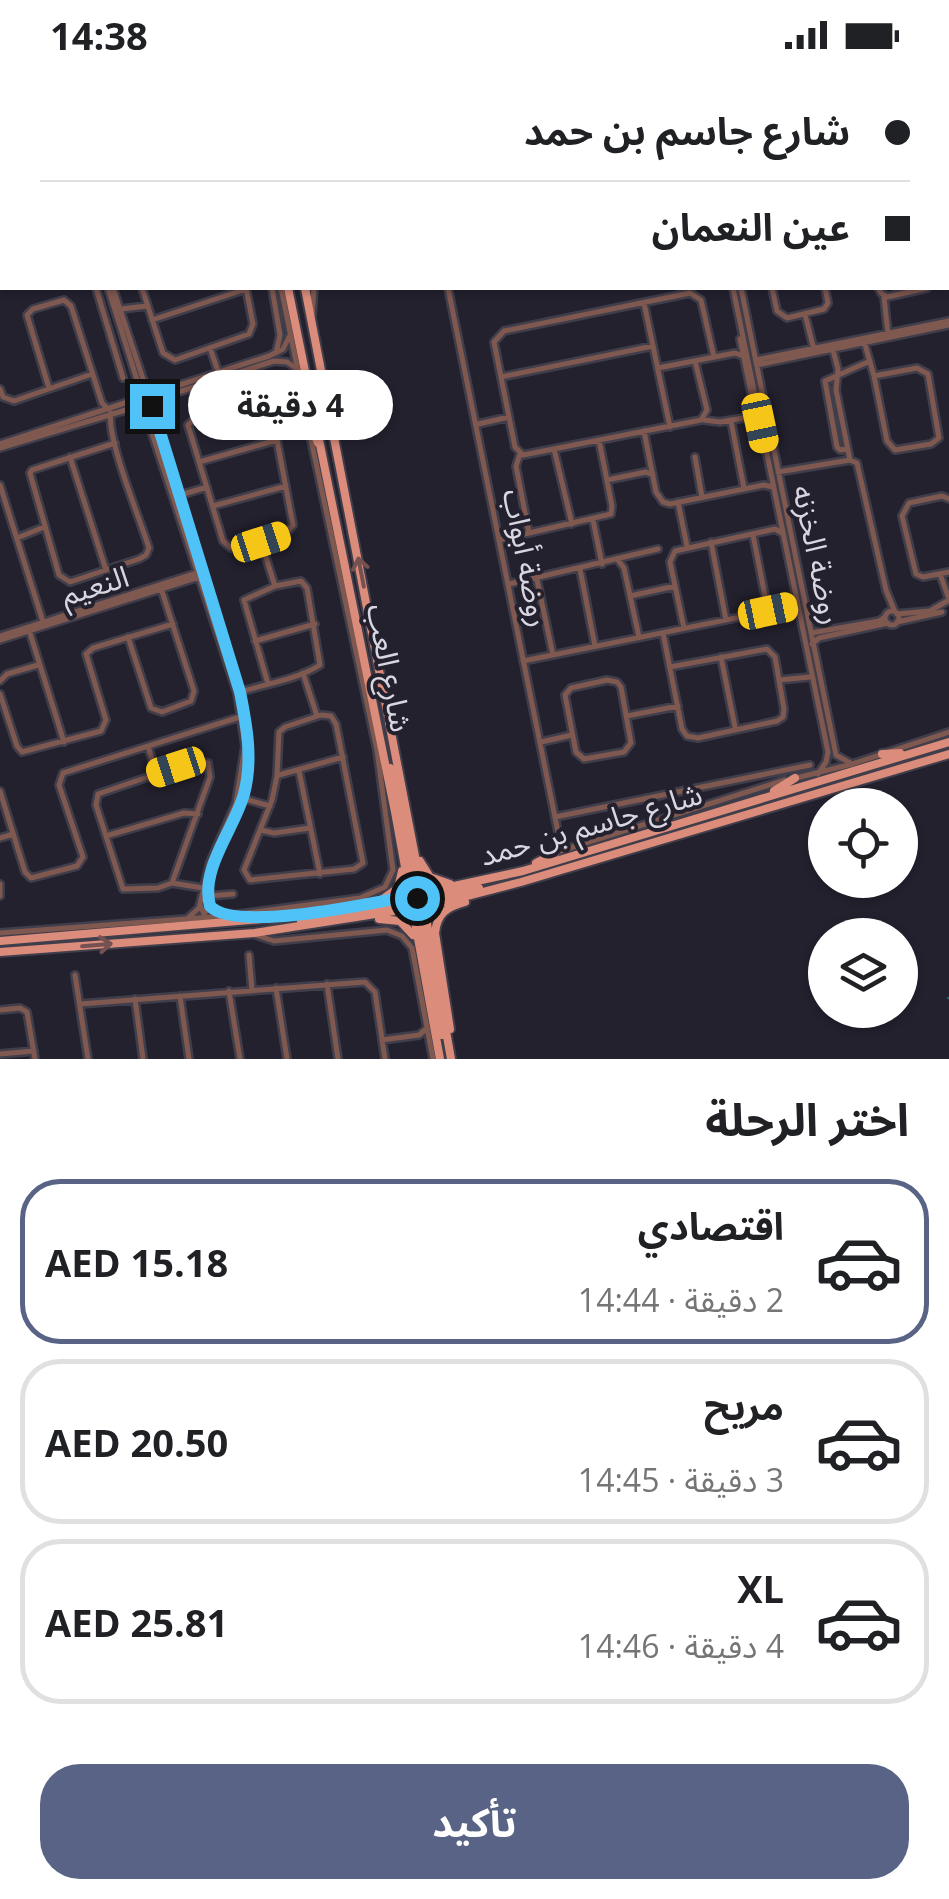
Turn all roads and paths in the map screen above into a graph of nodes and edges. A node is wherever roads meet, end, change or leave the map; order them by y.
1 (97, 290) edge
2 (111, 290) edge
3 (111, 290) edge
4 (143, 290) edge
5 (240, 290) edge
6 (246, 290) edge
7 (273, 290) edge
8 (284, 290) edge
9 (284, 290) edge
10 (306, 290) edge
11 (314, 290) edge
12 (448, 290) edge
13 (688, 290) edge
14 (733, 290) edge
15 (741, 290) edge
16 (773, 290) edge
17 (825, 290) edge
18 (880, 290) edge
19 (916, 290) edge
20 (884, 296) junction
21 (644, 303) junction
22 (148, 306) junction
23 (285, 306) joint
24 (119, 308) junction
25 (129, 310) junction
26 (806, 314) junction
27 (122, 318) junction
28 (311, 319) junction
29 (152, 320) junction
30 (949, 323) edge
31 (290, 332) junction
32 (890, 333) junction
33 (866, 341) junction
34 (743, 343) junction
35 (653, 346) junction
36 (210, 348) junction
37 (754, 350) junction
38 (834, 350) junction
39 (277, 352) junction
40 (813, 352) junction
41 (735, 354) junction
42 (744, 356) junction
43 (774, 356) junction
44 (714, 357) junction
45 (870, 357) junction
46 (284, 360) junction
47 (696, 361) junction
48 (766, 363) junction
49 (754, 364) junction
50 (658, 368) junction
51 (298, 371) junction
52 (92, 374) junction
53 (838, 375) junction
54 (219, 376) junction
55 (874, 376) junction
56 (501, 377) junction
57 (124, 378) dead end
58 (760, 383) junction
59 (49, 388) junction
60 (0, 389) edge
61 (146, 400) junction
62 (102, 402) junction
63 (110, 410) junction
64 (101, 414) junction
65 (755, 416) junction
66 (509, 417) junction
67 (703, 419) junction
68 (308, 420) junction
69 (731, 421) junction
70 (110, 422) junction
71 (760, 423) junction
72 (476, 424) junction
73 (670, 427) junction
74 (644, 431) junction
75 (949, 432) edge
76 (940, 433) junction
77 (277, 440) junction
78 (599, 440) junction
79 (116, 443) junction
80 (0, 446) edge
81 (554, 449) junction
82 (848, 450) junction
83 (520, 454) junction
84 (70, 457) junction
85 (694, 457) dead end
86 (324, 460) junction
87 (850, 460) junction
88 (199, 462) junction
89 (650, 474) junction
90 (777, 475) junction
91 (607, 480) junction
92 (0, 484) edge
93 (764, 484) junction
94 (286, 486) junction
95 (207, 487) junction
96 (744, 488) junction
97 (773, 488) junction
98 (176, 497) junction
99 (702, 498) junction
100 (949, 499) edge
101 (678, 502) junction
102 (213, 506) junction
103 (593, 520) junction
104 (572, 524) junction
105 (44, 528) junction
106 (778, 531) junction
107 (528, 533) junction
108 (753, 534) junction
109 (16, 538) junction
110 (499, 540) junction
111 (261, 542) junction
112 (711, 542) junction
113 (687, 546) junction
114 (658, 549) dead end
115 (618, 560) junction
116 (602, 564) junction
117 (346, 565) junction
118 (580, 569) junction
119 (106, 570) junction
120 (949, 572) edge
121 (201, 574) junction
122 (940, 574) junction
123 (537, 578) junction
124 (509, 584) junction
125 (276, 586) junction
126 (675, 586) junction
127 (160, 587) junction
128 (630, 596) junction
129 (796, 599) junction
130 (347, 602) junction
131 (945, 605) edge
132 (790, 606) junction
133 (798, 610) junction
134 (768, 611) junction
135 (892, 617) junction
136 (726, 620) junction
137 (44, 624) junction
138 (173, 624) junction
139 (314, 624) junction
140 (684, 628) junction
141 (28, 629) junction
142 (663, 632) junction
143 (810, 632) junction
144 (128, 637) junction
145 (0, 638) edge
146 (639, 638) junction
147 (254, 641) junction
148 (812, 644) junction
149 (596, 646) junction
150 (552, 655) junction
151 (720, 657) junction
152 (358, 660) junction
153 (523, 661) junction
154 (39, 665) junction
155 (670, 667) junction
156 (810, 668) junction
157 (304, 672) junction
158 (803, 675) junction
159 (812, 678) junction
160 (0, 680) edge
161 (779, 680) junction
162 (268, 684) junction
163 (368, 684) junction
164 (238, 693) junction
165 (0, 694) edge
166 (678, 706) junction
167 (243, 716) junction
168 (318, 716) junction
169 (627, 716) junction
170 (736, 728) junction
171 (949, 732) edge
172 (572, 735) junction
173 (64, 742) junction
174 (540, 742) junction
175 (949, 742) edge
176 (148, 746) junction
177 (382, 750) junction
178 (915, 752) junction
179 (882, 754) junction
180 (832, 756) junction
181 (343, 757) junction
182 (949, 757) edge
183 (852, 764) junction
184 (810, 765) dead end
185 (298, 771) junction
186 (156, 773) junction
187 (818, 774) junction
188 (277, 776) junction
189 (796, 778) junction
190 (0, 790) edge
191 (240, 798) junction
192 (766, 798) junction
193 (405, 805) junction
194 (270, 806) junction
195 (395, 812) junction
196 (198, 814) junction
197 (555, 816) junction
198 (310, 828) junction
199 (261, 830) junction
200 (14, 834) junction
201 (106, 836) junction
202 (560, 837) junction
203 (0, 838) edge
204 (572, 847) junction
205 (592, 850) junction
206 (554, 853) junction
207 (523, 871) junction
208 (320, 874) junction
209 (493, 876) junction
210 (172, 883) junction
211 (518, 883) junction
212 (0, 884) edge
213 (203, 888) junction
214 (233, 894) dead end
215 (0, 896) edge
216 (208, 896) junction
217 (417, 901) junction
218 (371, 904) junction
219 (200, 906) junction
220 (210, 906) junction
221 (240, 915) junction
222 (225, 916) junction
223 (286, 916) junction
224 (183, 920) junction
225 (166, 921) junction
226 (321, 925) junction
227 (128, 930) junction
228 (258, 932) junction
229 (0, 937) edge
230 (0, 952) edge
231 (248, 955) dead end
232 (75, 976) dead end
233 (426, 982) junction
234 (328, 984) junction
235 (276, 988) junction
236 (252, 990) junction
237 (230, 992) junction
238 (180, 996) junction
239 (135, 999) junction
240 (80, 1004) junction
241 (0, 1010) edge
242 (427, 1027) junction
243 (419, 1035) junction
244 (448, 1038) junction
245 (382, 1040) junction
246 (430, 1043) junction
247 (0, 1054) edge
248 (34, 1055) edge
249 (88, 1059) edge
250 (143, 1059) edge
251 (189, 1059) edge
252 (240, 1059) edge
253 (286, 1059) edge
254 (338, 1059) edge
255 (385, 1059) edge
256 (433, 1059) edge
257 (446, 1059) edge

1 - 57 street
2 - 24 street
3 - 61 street
4 - 22 street
5 - 29 street
6 - 36 street
7 - 39 street
8 - 23 main road
9 - 86 main road, شارع العب
10 - 28 main road, شارع العب
11 - 28 street, شارع العب
12 - 72 street, روضة أبواب
13 - 21 street
13 - 44 street
14 - 34 street
15 - 37 street, روضة الخزنه
16 - 26 street
17 - 26 street
18 - 20 street
19 - 20 street
20 - 32 street
21 - 35 street
21 - 56 street
22 - 25 street
22 - 29 street
23 - 31 street, شارع العب
24 - 25 street
24 - 27 street
25 - 27 street
26 - 40 street
27 - 61 street
193 -> 28 main road, شارع العب
29 - 36 street
30 - 32 street
30 - 33 street
31 - 39 street
31 - 51 street, شارع العب
32 - 33 street
33 - 38 street
33 - 40 street
33 - 45 street
34 - 41 street
34 - 42 street
34 - 49 street, روضة الخزنه
35 - 50 street
35 - 56 street
36 - 54 street
37 - 43 street
37 - 49 street, روضة الخزنه
38 - 40 street
38 - 53 street
39 - 46 street
39 - 54 street
40 - 43 street
40 - 48 street
41 - 42 street
41 - 44 street
42 - 65 street
43 - 49 street
44 - 47 street
45 - 53 street
45 - 55 street
46 - 51 street
46 - 54 street
47 - 50 street
47 - 67 street
48 - 49 street
48 - 58 street
49 - 58 street, روضة الخزنه
49 - 71 street, روضة الخزنه
50 - 73 street
51 - 68 street, شارع العب
52 - 59 street
52 - 59 street
52 - 62 street
53 - 82 street
53 - 82 street
54 - 61 street
55 - 76 street
55 - 76 street
56 - 66 street
58 - 90 street, روضة الخزنه
59 - 60 street
61 - 63 street
61 - 98 street
62 - 63 street
62 - 64 street
63 - 64 street
63 - 70 street
64 - 70 street
64 - 80 street
65 - 69 street
65 - 71 street
66 - 72 street
66 - 83 street
67 - 69 street
67 - 73 street
68 - 86 main road
68 - 130 street, شارع العب
69 - 96 street
70 - 79 street
71 - 90 street, روضة الخزنه
72 - 110 street, روضة أبواب
73 - 74 street
74 - 78 street
74 - 89 street
75 - 76 street
77 - 88 street
77 - 88 street
77 - 94 street
78 - 81 street
78 - 91 street
79 - 84 street
79 - 119 street
81 - 83 street
81 - 104 street
82 - 87 street
83 - 107 street
84 - 105 street
84 - 119 street
85 - 99 street
86 - 117 main road, شارع العب
87 - 90 street
87 - 135 street
88 - 95 street
89 - 91 street
89 - 101 street
90 - 93 street
90 - 97 street, روضة الخزنه
90 - 143 street, روضة الخزنه
91 - 103 street
92 - 109 street
93 - 96 street
93 - 97 street
94 - 102 street
94 - 111 street
95 - 98 street
95 - 102 street
96 - 99 street
97 - 106 street, روضة الخزنه
98 - 121 street
99 - 101 street
100 - 122 street
101 - 113 street
102 - 111 street
103 - 104 street
103 - 116 street
104 - 107 street
105 - 109 street
105 - 119 street
106 - 108 street
106 - 129 street, روضة الخزنه
107 - 110 street
108 - 112 street
108 - 134 street
109 - 137 street
110 - 124 street, روضة أبواب
111 - 125 street
112 - 113 street
112 - 136 street
113 - 126 street
114 - 115 street
115 - 116 street
115 - 128 street
116 - 118 street
117 - 130 main road
117 - 163 main road, شارع العب
118 - 123 street
118 - 149 street
120 - 122 street
121 - 127 street, النعيم
121 - 164 street
122 - 131 street
123 - 124 street
123 - 150 street
124 - 153 street, روضة أبواب
125 - 139 street
125 - 147 street
126 - 128 street
126 - 140 street
127 - 137 street, النعيم
127 - 138 street
128 - 146 street
129 - 132 street
129 - 133 street, روضة الخزنه
130 - 152 street, شارع العب
131 - 135 street
132 - 133 street
132 - 134 street
133 - 156 street, روضة الخزنه
134 - 136 street
135 - 143 street
135 - 148 street
136 - 140 street
137 - 141 street, النعيم
138 - 144 street
138 - 144 street
139 - 147 street
139 - 157 street
140 - 142 street
141 - 145 street, النعيم
141 - 154 street
142 - 146 street
142 - 155 street
143 - 148 street, روضة الخزنه
144 - 173 street
146 - 149 street
147 - 162 street
148 - 180 street, روضة الخزنه
149 - 150 street
150 - 153 street
151 - 155 street
151 - 161 street
151 - 170 street
152 - 163 main road
152 - 221 street, شارع العب
153 - 174 street, روضة أبواب
154 - 160 street
154 - 173 street
155 - 166 street
156 - 158 street
156 - 159 street, روضة الخزنه
157 - 162 street
157 - 168 street
158 - 159 street
158 - 161 street
159 - 180 street, روضة الخزنه
161 - 170 street
162 - 164 street
163 - 177 main road, شارع العب
164 - 167 street
165 - 173 street
166 - 169 street
166 - 170 street
167 - 176 street
167 - 191 street
168 - 181 street
168 - 188 street
169 - 172 street
169 - 172 street
171 - 179 street, شارع جاسم بن حمد
172 - 174 street
174 - 197 street, روضة أبواب
175 - 178 main road, شارع جاسم بن حمد
176 - 186 street
176 - 200 street
177 - 195 main road, شارع العب
177 - 217 main road
178 - 179 main road
178 - 192 main road, شارع جاسم بن حمد
179 - 183 street, شارع جاسم بن حمد
180 - 183 street
180 - 187 street
181 - 185 street
181 - 208 street
182 - 211 main road, شارع جاسم بن حمد
183 - 187 street, شارع جاسم بن حمد
184 - 197 street
185 - 188 street
185 - 198 street
186 - 196 street
186 - 201 street
187 - 189 street, شارع جاسم بن حمد
188 - 194 street
189 - 192 main road
189 - 204 street, شارع جاسم بن حمد
190 - 200 street
191 - 194 street
191 - 213 street
191 - 216 street
192 - 205 main road, شارع جاسم بن حمد
193 - 209 main road
193 - 217 main road, شارع العب
194 - 199 street
195 - 217 main road, شارع العب
195 - 218 main road
196 - 201 street
196 - 210 street
197 - 202 street, روضة أبواب
198 - 199 street
198 - 208 street
199 - 208 street
200 - 203 street
201 - 210 street
202 - 204 street
202 - 206 street
204 - 206 street, شارع جاسم بن حمد
205 - 207 main road, شارع جاسم بن حمد
205 - 217 main road
206 - 207 main road
207 - 209 main road, شارع جاسم بن حمد
209 - 217 main road, شارع جاسم بن حمد
210 - 213 street
211 - 217 main road, شارع جاسم بن حمد
211 - 244 main road
212 - 215 street
213 - 219 street
214 - 216 street
216 - 220 street
217 - 218 main road, شارع جاسم بن حمد
217 - 226 main road, شارع جاسم بن حمد
217 - 228 main road
217 - 233 main road, شارع العب
217 - 244 main road, شارع العب
217 - 257 main road
218 - 223 main road, شارع جاسم بن حمد
219 - 220 street
219 - 224 street
220 - 222 street
221 - 222 street
221 - 223 main road
222 - 224 street
223 - 227 main road, شارع جاسم بن حمد
224 - 225 street
225 - 227 main road
225 - 229 street
226 - 228 main road, شارع جاسم بن حمد
226 - 233 main road
227 - 229 main road, شارع جاسم بن حمد
230 -> 228 main road, شارع جاسم بن حمد
228 - 242 street
231 - 236 street
232 - 240 street
233 - 257 main road, شارع العب
234 - 235 street
234 - 245 street
234 - 254 street
235 - 236 street
235 - 253 street
236 - 237 street
237 - 238 street
237 - 252 street
238 - 239 street
238 - 251 street
239 - 240 street
239 - 250 street
240 - 249 street
241 - 248 street
242 - 243 street
242 - 246 street
243 - 245 street
243 - 246 street
244 - 257 main road, شارع العب
245 - 255 street
246 - 256 street
247 - 248 street

